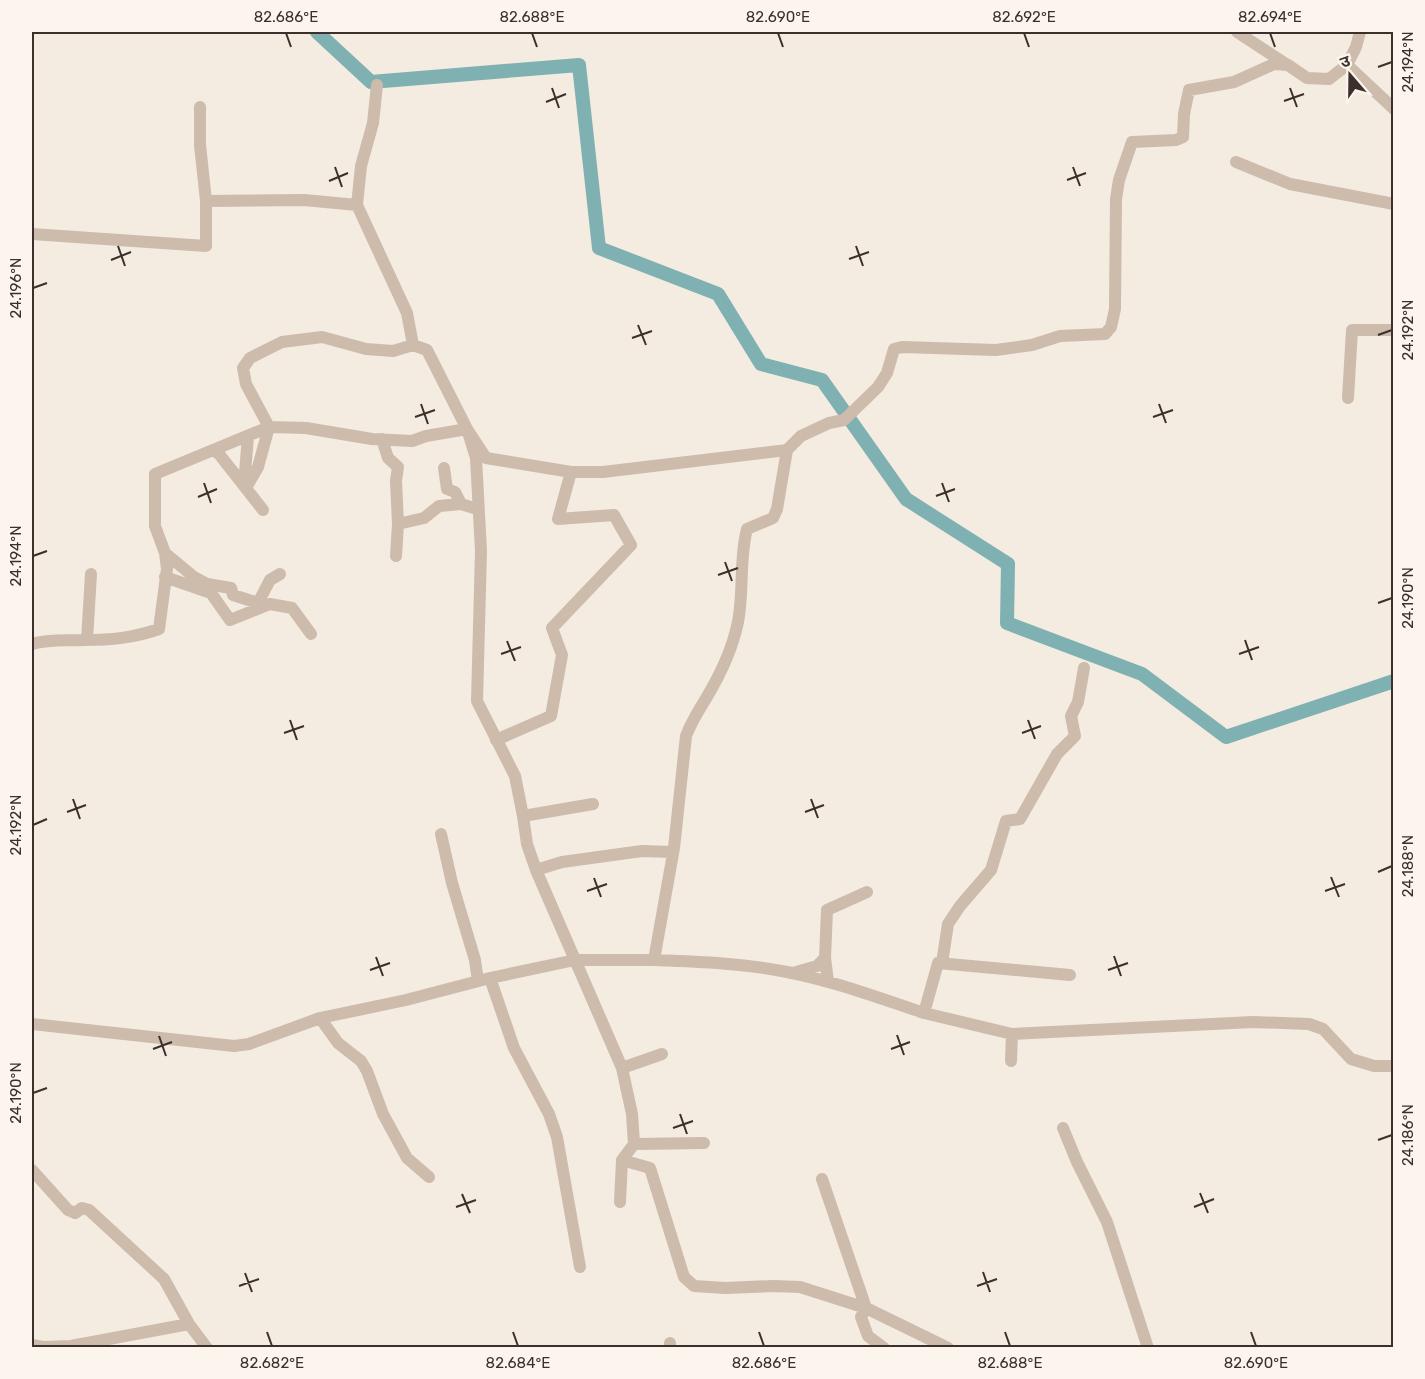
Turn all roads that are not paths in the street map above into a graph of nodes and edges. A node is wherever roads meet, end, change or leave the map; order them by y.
1 (1237, 32) edge
2 (1360, 32) edge
3 (1288, 65) junction
4 (1347, 65) junction
5 (377, 85) dead end
6 (200, 106) dead end
7 (1394, 109) edge
8 (1236, 162) dead end
9 (206, 201) junction
10 (1394, 204) edge
11 (357, 205) junction
12 (32, 234) edge
13 (1394, 330) edge
14 (413, 345) junction
15 (1348, 398) dead end
16 (269, 427) junction
17 (467, 429) junction
18 (248, 436) junction
19 (382, 439) junction
20 (412, 441) junction
21 (213, 450) junction
22 (787, 450) junction
23 (415, 454) dead end
24 (444, 468) dead end
25 (571, 472) junction
26 (245, 487) junction
27 (461, 504) junction
28 (478, 507) junction
29 (263, 510) dead end
30 (398, 524) junction
31 (165, 553) junction
32 (396, 556) dead end
33 (91, 574) dead end
34 (280, 574) dead end
35 (165, 577) junction
36 (311, 634) dead end
37 (87, 640) junction
38 (32, 644) edge
39 (1084, 668) dead end
40 (496, 740) junction
41 (593, 804) dead end
42 (523, 816) junction
43 (441, 834) dead end
44 (672, 852) junction
45 (536, 870) junction
46 (867, 892) dead end
47 (825, 958) junction
48 (575, 960) junction
49 (654, 960) junction
50 (942, 963) junction
51 (793, 973) junction
52 (1070, 975) dead end
53 (484, 979) junction
54 (828, 981) junction
55 (924, 1013) junction
56 (321, 1018) junction
57 (32, 1024) edge
58 (1012, 1034) junction
59 (663, 1054) dead end
60 (1011, 1061) dead end
61 (1394, 1065) edge
62 (622, 1068) junction
63 (1063, 1128) dead end
64 (704, 1143) dead end
65 (634, 1144) junction
66 (622, 1160) junction
67 (32, 1170) edge
68 (429, 1177) dead end
69 (822, 1179) dead end
70 (620, 1202) dead end
71 (580, 1267) dead end
72 (866, 1308) junction
73 (189, 1324) junction
74 (32, 1345) edge
75 (1145, 1345) edge
76 (207, 1347) edge
77 (884, 1347) edge
78 (948, 1347) edge

1 - 3 street
2 - 4 street
3 - 4 street
3 - 22 street
4 - 7 street
5 - 11 street
6 - 9 street
8 - 10 street
9 - 11 street
9 - 12 street
11 - 14 street
13 - 15 street
14 - 16 street
14 - 17 street
16 - 18 street
16 - 19 street
16 - 26 street
17 - 20 street
17 - 25 street
17 - 28 street
18 - 21 street
18 - 26 street
19 - 20 street
19 - 30 street
20 - 23 street
21 - 26 street
21 - 31 street
22 - 25 street
22 - 44 street
24 - 27 street
25 - 40 street
26 - 29 street
27 - 28 street
27 - 30 street
28 - 40 street
30 - 32 street
31 - 34 street
31 - 35 street
33 - 37 street
35 - 36 street
35 - 37 street
37 - 38 street
39 - 50 street
40 - 42 street
41 - 42 street
42 - 45 street
43 - 53 street
44 - 45 street
44 - 49 street
45 - 48 street
46 - 47 street
47 - 51 street
47 - 54 street
48 - 49 street
48 - 53 street
48 - 62 street
49 - 51 street
50 - 52 street
50 - 55 street
51 - 54 street
53 - 56 street
53 - 71 street
54 - 55 street
55 - 58 street
56 - 57 street
56 - 68 street
58 - 60 street
58 - 61 street
59 - 62 street
62 - 65 street
63 - 75 street
64 - 65 street
65 - 66 street
66 - 70 street
66 - 72 street
67 - 73 street
69 - 72 street
72 - 77 street
72 - 78 street
73 - 74 street
73 - 76 street

